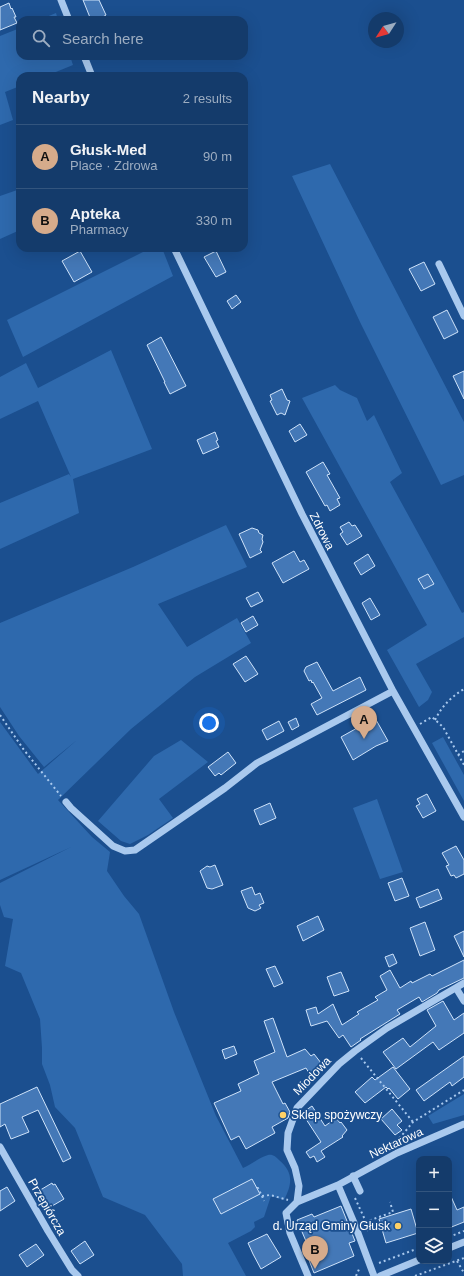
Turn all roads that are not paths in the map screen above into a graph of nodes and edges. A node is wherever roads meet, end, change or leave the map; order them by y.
1 (61, 0) edge
2 (68, 16) edge
3 (86, 60) edge
4 (90, 72) edge
5 (176, 252) edge
6 (439, 264) dead end
7 (464, 316) edge
8 (393, 691) junction
9 (66, 802) road end
10 (464, 817) edge
11 (464, 982) edge
12 (456, 988) junction
13 (464, 1001) edge
14 (464, 1124) edge
15 (0, 1147) edge
16 (353, 1176) junction
17 (338, 1185) junction
18 (360, 1191) dead end
19 (297, 1202) junction
20 (464, 1242) edge
21 (452, 1247) edge
22 (416, 1261) edge
23 (78, 1276) edge
24 (308, 1276) edge
25 (374, 1276) edge
26 (380, 1276) edge

1 - 2 street
3 - 4 street
5 - 8 street, Zdrowa
6 - 7 street
8 - 9 street
8 - 10 street, Zdrowa
11 - 12 street, Miodowa
12 - 13 street
12 - 19 street, Miodowa
14 - 16 street, Nektarowa
15 - 23 street, Przepiórcza
16 - 17 street, Nektarowa
16 - 18 street
17 - 19 street
17 - 25 street
19 - 24 street
20 - 21 street
22 - 26 street

